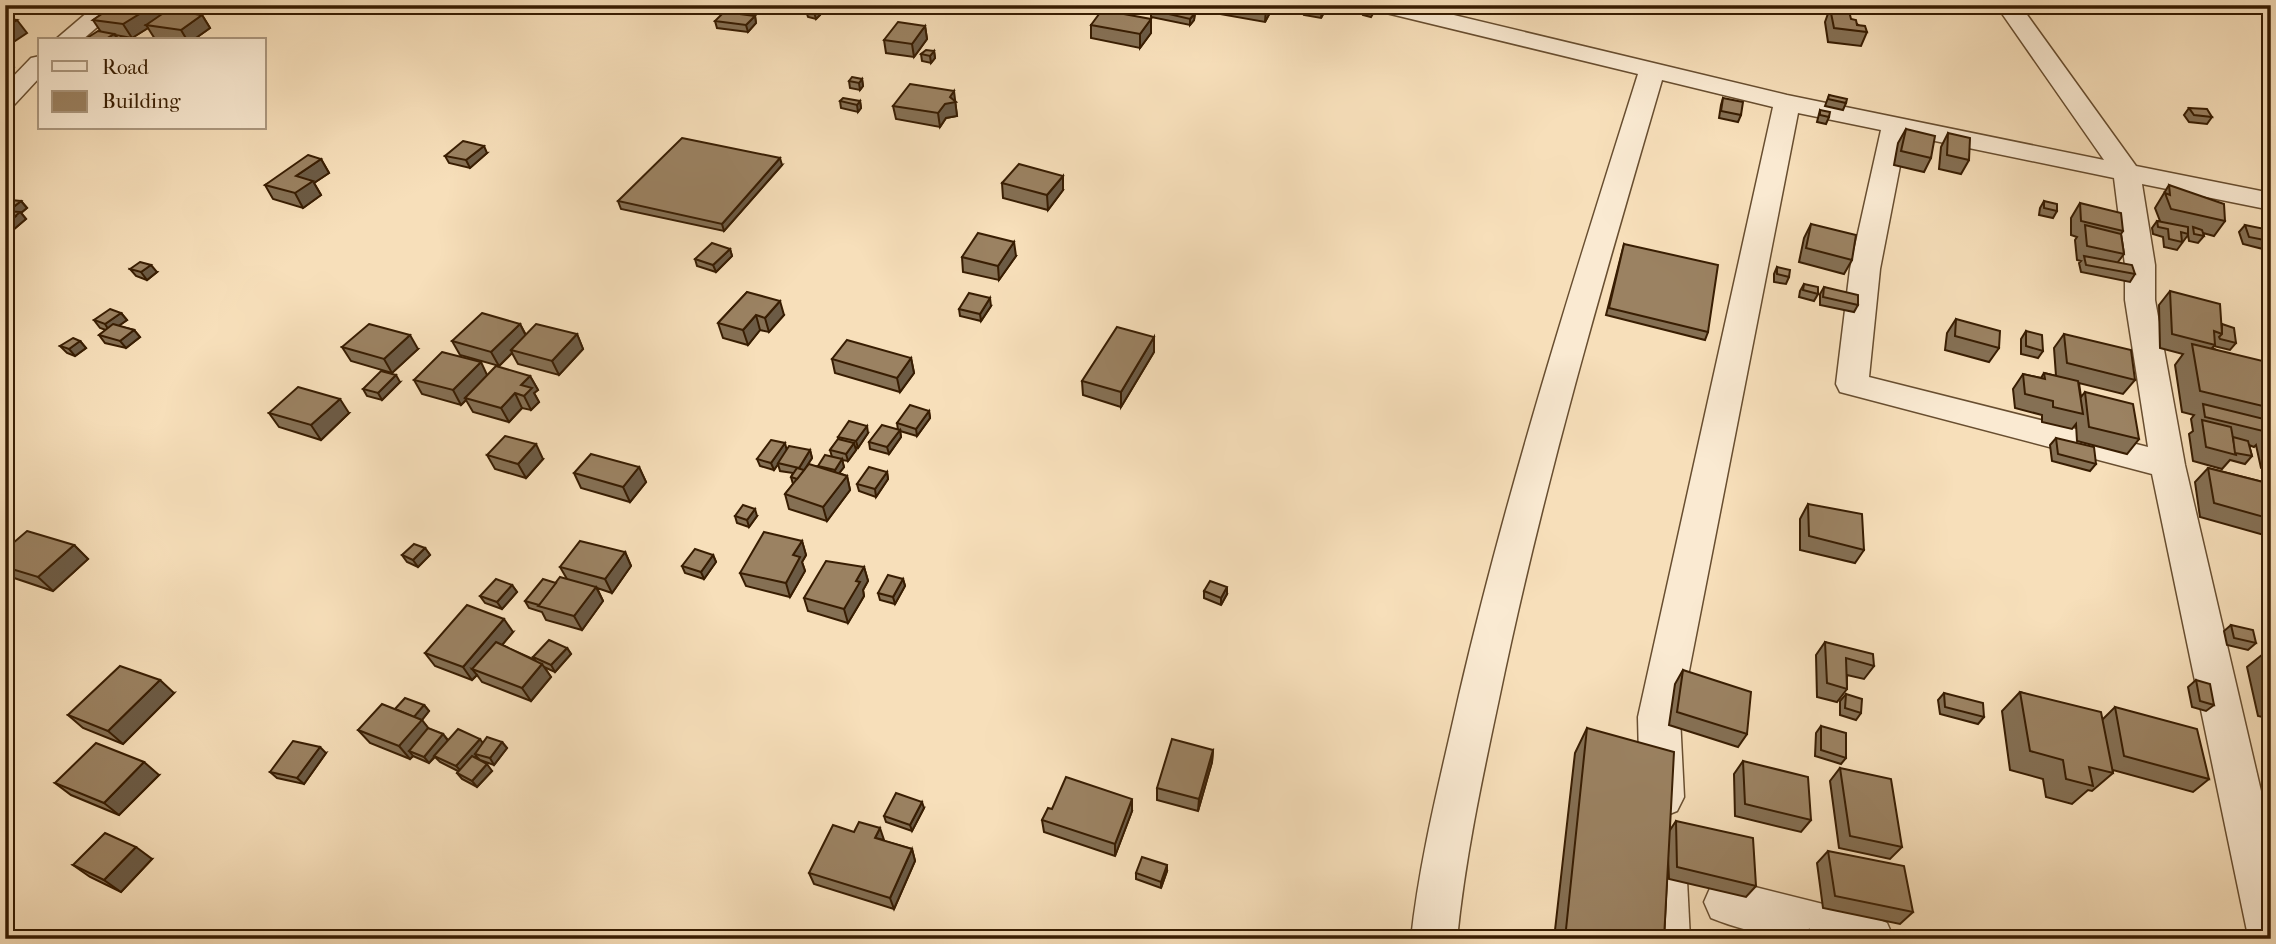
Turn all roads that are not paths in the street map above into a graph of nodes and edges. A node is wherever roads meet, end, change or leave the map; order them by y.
1 (111, 5) edge
2 (1382, 5) edge
3 (2008, 5) edge
4 (70, 38) edge
5 (38, 65) edge
6 (1652, 70) junction
7 (5, 100) edge
8 (1787, 103) junction
9 (1895, 126) junction
10 (2127, 173) junction
11 (2271, 202) edge
12 (2168, 465) junction
13 (1727, 902) dead end
14 (2271, 936) edge
15 (1434, 939) edge
16 (1667, 939) edge
17 (1871, 939) edge

1 - 4 street
2 - 6 street
3 - 10 street
5 - 7 street
6 - 8 street
6 - 15 street
8 - 9 street
8 - 16 street
9 - 10 street
9 - 12 street
10 - 11 street
10 - 12 street
12 - 14 street
13 - 17 street

